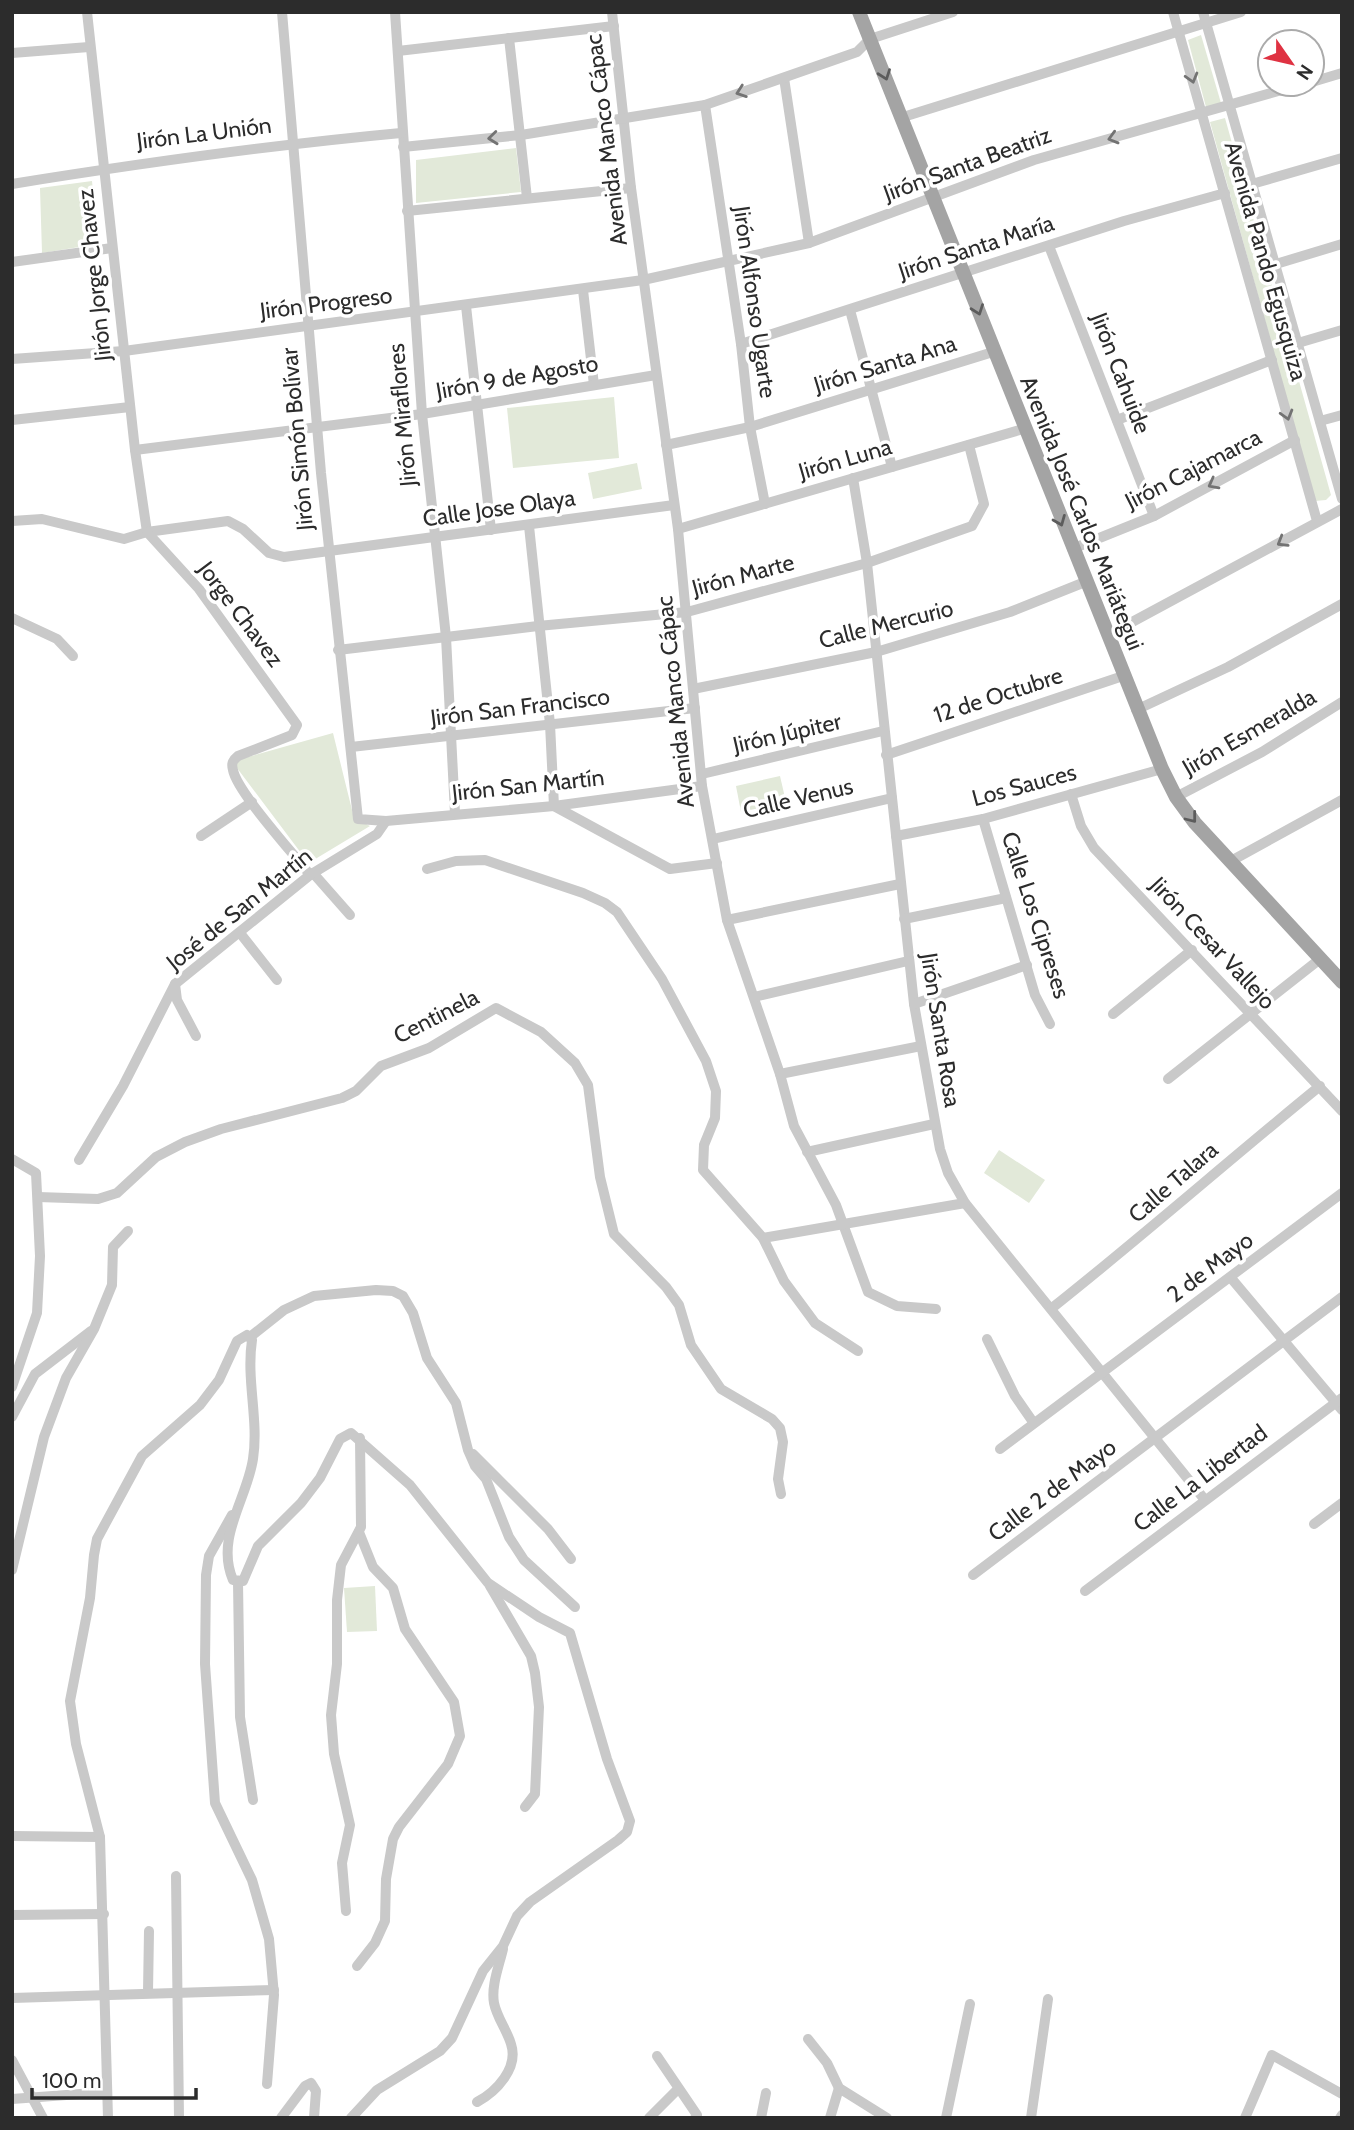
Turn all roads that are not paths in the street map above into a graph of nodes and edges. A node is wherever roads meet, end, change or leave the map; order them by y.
1 (87, 12) edge
2 (282, 12) edge
3 (395, 12) edge
4 (612, 12) edge
5 (859, 12) edge
6 (953, 12) edge
7 (1174, 12) edge
8 (1241, 12) edge
9 (1205, 18) edge
10 (614, 26) junction
11 (1178, 30) junction
12 (509, 38) junction
13 (870, 39) junction
14 (89, 47) junction
15 (398, 51) junction
16 (12, 54) edge
17 (785, 78) junction
18 (1256, 97) edge
19 (705, 105) junction
20 (1229, 105) junction
21 (1202, 113) junction
22 (900, 118) junction
23 (623, 120) junction
24 (401, 132) junction
25 (521, 135) junction
26 (293, 143) junction
27 (402, 147) junction
28 (1342, 158) edge
29 (104, 167) junction
30 (12, 184) edge
31 (1252, 184) junction
32 (631, 188) junction
33 (1225, 193) junction
34 (527, 198) junction
35 (934, 198) junction
36 (407, 211) junction
37 (809, 243) junction
38 (1342, 244) edge
39 (1049, 246) junction
40 (112, 248) junction
41 (729, 261) junction
42 (12, 262) edge
43 (1276, 264) junction
44 (965, 273) junction
45 (643, 280) junction
46 (583, 290) junction
47 (466, 306) junction
48 (850, 310) junction
49 (414, 312) junction
50 (308, 326) junction
51 (1342, 330) edge
52 (1298, 343) junction
53 (741, 344) junction
54 (124, 351) junction
55 (993, 352) junction
56 (12, 359) edge
57 (1272, 360) junction
58 (656, 375) junction
59 (593, 386) junction
60 (871, 390) junction
61 (477, 405) junction
62 (130, 407) junction
63 (422, 414) junction
64 (1342, 415) edge
65 (1117, 420) junction
66 (12, 421) edge
67 (1320, 422) junction
68 (318, 426) junction
69 (750, 427) junction
70 (1023, 429) junction
71 (1295, 440) junction
72 (666, 445) junction
73 (969, 445) junction
74 (135, 450) junction
75 (892, 467) junction
76 (853, 478) junction
77 (1342, 499) edge
78 (765, 504) junction
79 (674, 505) junction
80 (1342, 509) edge
81 (1154, 516) junction
82 (12, 521) edge
83 (1317, 521) junction
84 (528, 526) junction
85 (678, 529) junction
86 (491, 530) junction
87 (147, 532) junction
88 (434, 538) junction
89 (1072, 549) junction
90 (329, 552) junction
91 (867, 563) junction
92 (1085, 582) junction
93 (1342, 604) edge
94 (687, 612) junction
95 (12, 618) edge
96 (538, 626) junction
97 (1108, 635) junction
98 (446, 637) junction
99 (338, 650) junction
100 (876, 652) junction
101 (73, 656) dead end
102 (1123, 676) junction
103 (693, 689) junction
104 (1342, 702) edge
105 (695, 708) junction
106 (1136, 710) junction
107 (550, 724) junction
108 (883, 731) junction
109 (450, 737) junction
110 (351, 747) junction
111 (886, 755) junction
112 (1161, 769) junction
113 (702, 780) junction
114 (1071, 794) junction
115 (1176, 797) junction
116 (892, 798) junction
117 (1342, 800) edge
118 (252, 802) junction
119 (554, 806) junction
120 (455, 813) junction
121 (983, 819) junction
122 (358, 820) joint
123 (386, 821) junction
124 (201, 836) dead end
125 (896, 836) junction
126 (713, 839) junction
127 (1231, 861) junction
128 (717, 863) junction
129 (427, 869) dead end
130 (312, 874) junction
131 (900, 884) junction
132 (1006, 898) junction
133 (350, 915) dead end
134 (904, 919) junction
135 (727, 920) junction
136 (240, 933) junction
137 (1192, 950) junction
138 (1320, 959) junction
139 (908, 961) junction
140 (1027, 965) junction
141 (277, 980) dead end
142 (1342, 982) edge
143 (175, 984) junction
144 (754, 997) junction
145 (914, 1004) junction
146 (1113, 1014) dead end
147 (1252, 1015) junction
148 (1050, 1024) dead end
149 (196, 1036) dead end
150 (921, 1046) junction
151 (780, 1074) junction
152 (1168, 1079) dead end
153 (1320, 1086) junction
154 (1342, 1111) edge
155 (934, 1124) junction
156 (807, 1152) junction
157 (12, 1159) edge
158 (79, 1160) dead end
159 (1342, 1193) edge
160 (38, 1197) junction
161 (965, 1203) junction
162 (843, 1224) junction
163 (128, 1231) dead end
164 (762, 1238) junction
165 (1231, 1278) junction
166 (1342, 1297) edge
167 (1052, 1308) junction
168 (936, 1310) dead end
169 (94, 1329) junction
170 (250, 1337) junction
171 (987, 1339) dead end
172 (1284, 1340) junction
173 (858, 1351) dead end
174 (1102, 1373) junction
175 (12, 1387) edge
176 (1340, 1404) edge
177 (12, 1417) edge
178 (1033, 1422) junction
179 (360, 1438) junction
180 (1156, 1439) junction
181 (1000, 1449) dead end
182 (468, 1450) junction
183 (781, 1494) dead end
184 (1205, 1500) junction
185 (1342, 1503) edge
186 (234, 1513) junction
187 (1314, 1524) dead end
188 (359, 1532) junction
189 (571, 1559) dead end
190 (12, 1570) edge
191 (973, 1576) dead end
192 (238, 1582) junction
193 (488, 1583) junction
194 (1085, 1591) dead end
195 (576, 1607) dead end
196 (253, 1800) dead end
197 (525, 1807) dead end
198 (12, 1836) edge
199 (100, 1837) junction
200 (176, 1876) dead end
201 (346, 1911) dead end
202 (104, 1914) junction
203 (12, 1915) edge
204 (149, 1931) dead end
205 (503, 1946) junction
206 (356, 1966) dead end
207 (274, 1990) junction
208 (148, 1992) junction
209 (179, 1992) junction
210 (107, 1993) junction
211 (12, 1998) edge
212 (1048, 1999) dead end
213 (970, 2004) dead end
214 (808, 2039) dead end
215 (657, 2056) dead end
216 (12, 2060) edge
217 (267, 2084) dead end
218 (839, 2088) junction
219 (678, 2089) junction
220 (107, 2092) junction
221 (766, 2093) dead end
222 (1342, 2094) edge
223 (28, 2095) junction
224 (12, 2099) edge
225 (477, 2102) dead end
226 (696, 2116) edge
227 (43, 2118) edge
228 (108, 2118) edge
229 (179, 2118) edge
230 (281, 2118) edge
231 (314, 2118) edge
232 (351, 2118) edge
233 (649, 2118) edge
234 (761, 2118) edge
235 (830, 2118) edge
236 (887, 2118) edge
237 (946, 2118) edge
238 (1031, 2118) edge
239 (1245, 2118) edge

1 - 14 street, Jirón Jorge Chavez
2 - 26 street, Jirón Simón Bolívar
3 - 15 street, Jirón Miraflores
4 - 10 street, Avenida Manco Cápac
5 - 13 main road, Avenida José Carlos Mariátegui
6 - 13 street
7 - 11 street, Avenida Pando Egusquiza
8 - 9 street
9 - 11 street
9 - 20 street, Avenida Pando Egusquiza
10 - 12 street
10 - 23 street, Avenida Manco Cápac
11 -> 21 street, Avenida Pando Egusquiza
11 - 22 street
12 - 15 street
12 - 25 street
13 - 17 street
13 -> 22 main road, Avenida José Carlos Mariátegui
14 - 16 street
14 - 29 street, Jirón Jorge Chavez
15 - 24 street, Jirón Miraflores
17 -> 19 street
17 - 37 street
18 - 20 street, Jirón Santa Beatriz
19 - 23 street
19 - 41 street, Jirón Alfonso Ugarte
20 - 21 street, Jirón Santa Beatriz
20 - 31 street, Avenida Pando Egusquiza
21 - 33 street, Avenida Pando Egusquiza
21 -> 35 street, Jirón Santa Beatriz
22 - 35 main road, Avenida José Carlos Mariátegui
23 - 25 street
23 - 32 street, Avenida Manco Cápac
24 - 26 street, Jirón La Unión
24 - 27 street, Jirón Miraflores
25 -> 27 street
25 - 34 street
26 - 29 street, Jirón La Unión
26 - 50 street, Jirón Simón Bolívar
27 - 36 street, Jirón Miraflores
28 - 31 street
29 - 30 street, Jirón La Unión
29 - 40 street, Jirón Jorge Chavez
31 - 43 street, Avenida Pando Egusquiza
32 - 34 street
32 - 45 street, Avenida Manco Cápac
33 - 39 street, Jirón Santa María
33 - 57 street, Avenida Pando Egusquiza
34 - 36 street
35 - 37 street, Jirón Santa Beatriz
35 - 44 main road, Avenida José Carlos Mariátegui
36 - 49 street, Jirón Miraflores
37 - 41 street, Jirón Santa Beatriz
38 - 43 street
39 - 44 street, Jirón Santa María
39 - 65 street, Jirón Cahuide
40 - 42 street
40 - 54 street, Jirón Jorge Chavez
41 - 45 street, Jirón Santa Beatriz
41 - 53 street, Jirón Alfonso Ugarte
43 - 52 street, Avenida Pando Egusquiza
44 - 48 street, Jirón Santa María
44 -> 55 main road, Avenida José Carlos Mariátegui
45 - 46 street, Jirón Progreso
45 - 58 street, Avenida Manco Cápac
46 - 47 street, Jirón Progreso
46 - 59 street
47 - 49 street, Jirón Progreso
47 - 61 street
48 - 53 street, Jirón Santa María
48 - 60 street
49 - 50 street, Jirón Progreso
49 - 63 street, Jirón Miraflores
50 - 54 street, Jirón Progreso
50 - 68 street, Jirón Simón Bolívar
51 - 52 street
52 - 67 street, Avenida Pando Egusquiza
53 - 69 street, Jirón Alfonso Ugarte
54 - 56 street, Jirón Progreso
54 - 62 street, Jirón Jorge Chavez
55 - 60 street, Jirón Santa Ana
55 - 70 main road, Avenida José Carlos Mariátegui
57 - 65 street
57 -> 71 street, Avenida Pando Egusquiza
58 - 59 street, Jirón 9 de Agosto
58 - 72 street, Avenida Manco Cápac
59 - 61 street, Jirón 9 de Agosto
60 - 69 street, Jirón Santa Ana
60 - 75 street
61 - 63 street, Jirón 9 de Agosto
61 - 86 street
62 - 66 street
62 - 74 street, Jirón Jorge Chavez
63 - 68 street, Jirón 9 de Agosto
63 - 88 street, Jirón Miraflores
64 - 67 street
65 - 81 street, Jirón Cahuide
67 - 77 street, Avenida Pando Egusquiza
68 - 74 street, Jirón 9 de Agosto
68 - 90 street, Jirón Simón Bolívar
69 - 72 street, Jirón Santa Ana
69 - 78 street, Jirón Alfonso Ugarte
70 - 73 street, Jirón Luna
70 -> 89 main road, Avenida José Carlos Mariátegui
71 -> 81 street, Jirón Cajamarca
71 - 83 street, Avenida Pando Egusquiza
72 - 79 street, Avenida Manco Cápac
73 - 75 street, Jirón Luna
73 - 91 street, Jirón Marte
74 - 87 street, Jirón Jorge Chavez
75 - 76 street, Jirón Luna
76 - 78 street, Jirón Luna
76 - 91 street, Jirón Santa Rosa
78 - 85 street, Jirón Luna
79 - 84 street, Calle Jose Olaya
79 - 85 street, Avenida Manco Cápac
80 - 83 street
81 - 89 street, Jirón Cajamarca
82 - 87 street, Calle Jose Olaya
83 -> 97 street
84 - 86 street, Calle Jose Olaya
84 - 96 street
85 - 94 street, Avenida Manco Cápac
86 - 88 street, Calle Jose Olaya
87 - 90 street, Calle Jose Olaya
87 - 118 street, Jorge Chavez
88 - 90 street, Calle Jose Olaya
88 - 98 street, Jirón Miraflores
89 - 92 main road, Avenida José Carlos Mariátegui
90 - 99 street, Jirón Simón Bolívar
91 - 94 street, Jirón Marte
91 - 100 street, Jirón Santa Rosa
92 - 97 main road, Avenida José Carlos Mariátegui
92 - 100 street, Calle Mercurio
93 - 106 street
94 - 96 street, Jirón Marte
94 - 103 street, Avenida Manco Cápac
95 - 101 street
96 - 98 street, Jirón Marte
96 - 107 street
97 - 102 main road, Avenida José Carlos Mariátegui
98 - 99 street, Jirón Marte
98 - 109 street, Jirón Miraflores
99 - 110 street, Jirón Simón Bolívar
100 - 103 street, Calle Mercurio
100 - 108 street, Jirón Santa Rosa
102 - 106 main road, Avenida José Carlos Mariátegui
102 - 111 street, 12 de Octubre
103 - 105 street, Avenida Manco Cápac
104 - 115 street, Jirón Esmeralda
105 - 107 street, Jirón San Francisco
105 - 113 street, Avenida Manco Cápac
106 - 112 main road, Avenida José Carlos Mariátegui
107 - 109 street, Jirón San Francisco
107 - 119 street
108 - 111 street, Jirón Santa Rosa
108 - 113 street, Jirón Júpiter
109 - 110 street, Jirón San Francisco
109 - 120 street, Jirón Miraflores
110 - 122 street, Jirón Simón Bolívar
111 - 116 street, Jirón Santa Rosa
112 - 114 street, Los Sauces
112 - 115 main road, Avenida José Carlos Mariátegui
113 - 119 street, Jirón San Martín
113 - 126 street, Avenida Manco Cápac
114 - 121 street, Los Sauces
114 - 137 street, Jirón Cesar Vallejo
115 -> 127 main road, Avenida José Carlos Mariátegui
116 - 125 street, Jirón Santa Rosa
116 - 126 street, Calle Venus
117 - 127 street
118 - 124 street
118 - 130 street
119 - 120 street, Jirón San Martín
119 - 128 street
120 - 123 street, Jirón San Martín
121 - 125 street, Los Sauces
121 - 132 street, Calle Los Cipreses
122 - 123 street, Jirón San Martín
123 - 130 street, José de San Martín
125 - 131 street, Jirón Santa Rosa
126 - 128 street, Avenida Manco Cápac
127 - 138 main road, Avenida José Carlos Mariátegui
128 - 135 street, Avenida Manco Cápac
129 - 164 street
130 - 133 street
130 - 136 street, José de San Martín
131 - 134 street, Jirón Santa Rosa
131 - 135 street
132 - 134 street
132 - 140 street, Calle Los Cipreses
134 - 139 street, Jirón Santa Rosa
135 - 144 street, Avenida Manco Cápac
136 - 141 street
136 - 143 street, José de San Martín
137 - 146 street
137 - 147 street, Jirón Cesar Vallejo
138 - 142 main road, Avenida José Carlos Mariátegui
138 - 147 street
139 - 144 street
139 - 145 street, Jirón Santa Rosa
140 - 145 street
140 - 148 street, Calle Los Cipreses
143 - 149 street
143 - 158 street, José de San Martín
144 - 151 street, Avenida Manco Cápac
145 - 150 street, Jirón Santa Rosa
147 - 152 street
147 - 153 street, Jirón Cesar Vallejo
150 - 151 street
150 - 155 street, Jirón Santa Rosa
151 - 156 street, Avenida Manco Cápac
153 - 154 street, Jirón Cesar Vallejo
153 - 167 street, Calle Talara
155 - 156 street
155 - 161 street, Jirón Santa Rosa
156 - 162 street, Avenida Manco Cápac
157 - 160 street
159 - 165 street, 2 de Mayo
160 - 175 street
160 - 183 street, Centinela
161 - 162 street
161 - 167 street, Jirón Santa Rosa
162 - 164 street
162 - 168 street, Avenida Manco Cápac
163 - 169 street
164 - 173 street
165 - 172 street
165 - 174 street, 2 de Mayo
166 - 172 street
167 - 174 street, Jirón Santa Rosa
169 - 177 street
169 - 190 street
170 - 182 street
170 - 186 street
170 - 199 street
171 - 178 street
172 - 176 street
172 - 180 street
174 - 178 street, 2 de Mayo
174 - 180 street, Jirón Santa Rosa
176 - 184 street, Calle La Libertad
178 - 181 street, 2 de Mayo
179 - 188 street
179 - 192 street
179 - 193 street
180 - 184 street, Jirón Santa Rosa
180 - 191 street, Calle 2 de Mayo
182 - 189 street
182 - 195 street
184 - 194 street, Calle La Libertad
185 - 187 street
186 - 192 street
186 - 207 street
188 - 201 street
188 - 206 street
192 - 196 street
193 - 197 street
193 - 205 street
198 - 199 street
199 - 202 street
200 - 209 street
202 - 203 street
202 - 210 street
204 - 208 street
205 - 225 street
205 - 232 street
207 - 209 street
207 - 217 street
208 - 209 street
208 - 210 street
209 - 229 street
210 - 211 street
210 - 220 street
212 - 238 street
213 - 237 street
214 - 218 street
215 - 219 street
216 - 223 street
218 - 235 street
218 - 236 street
219 - 226 street
219 - 233 street
220 - 223 street
220 - 228 street
221 - 234 street
222 - 239 street
223 - 224 street
223 - 227 street
230 - 231 street

